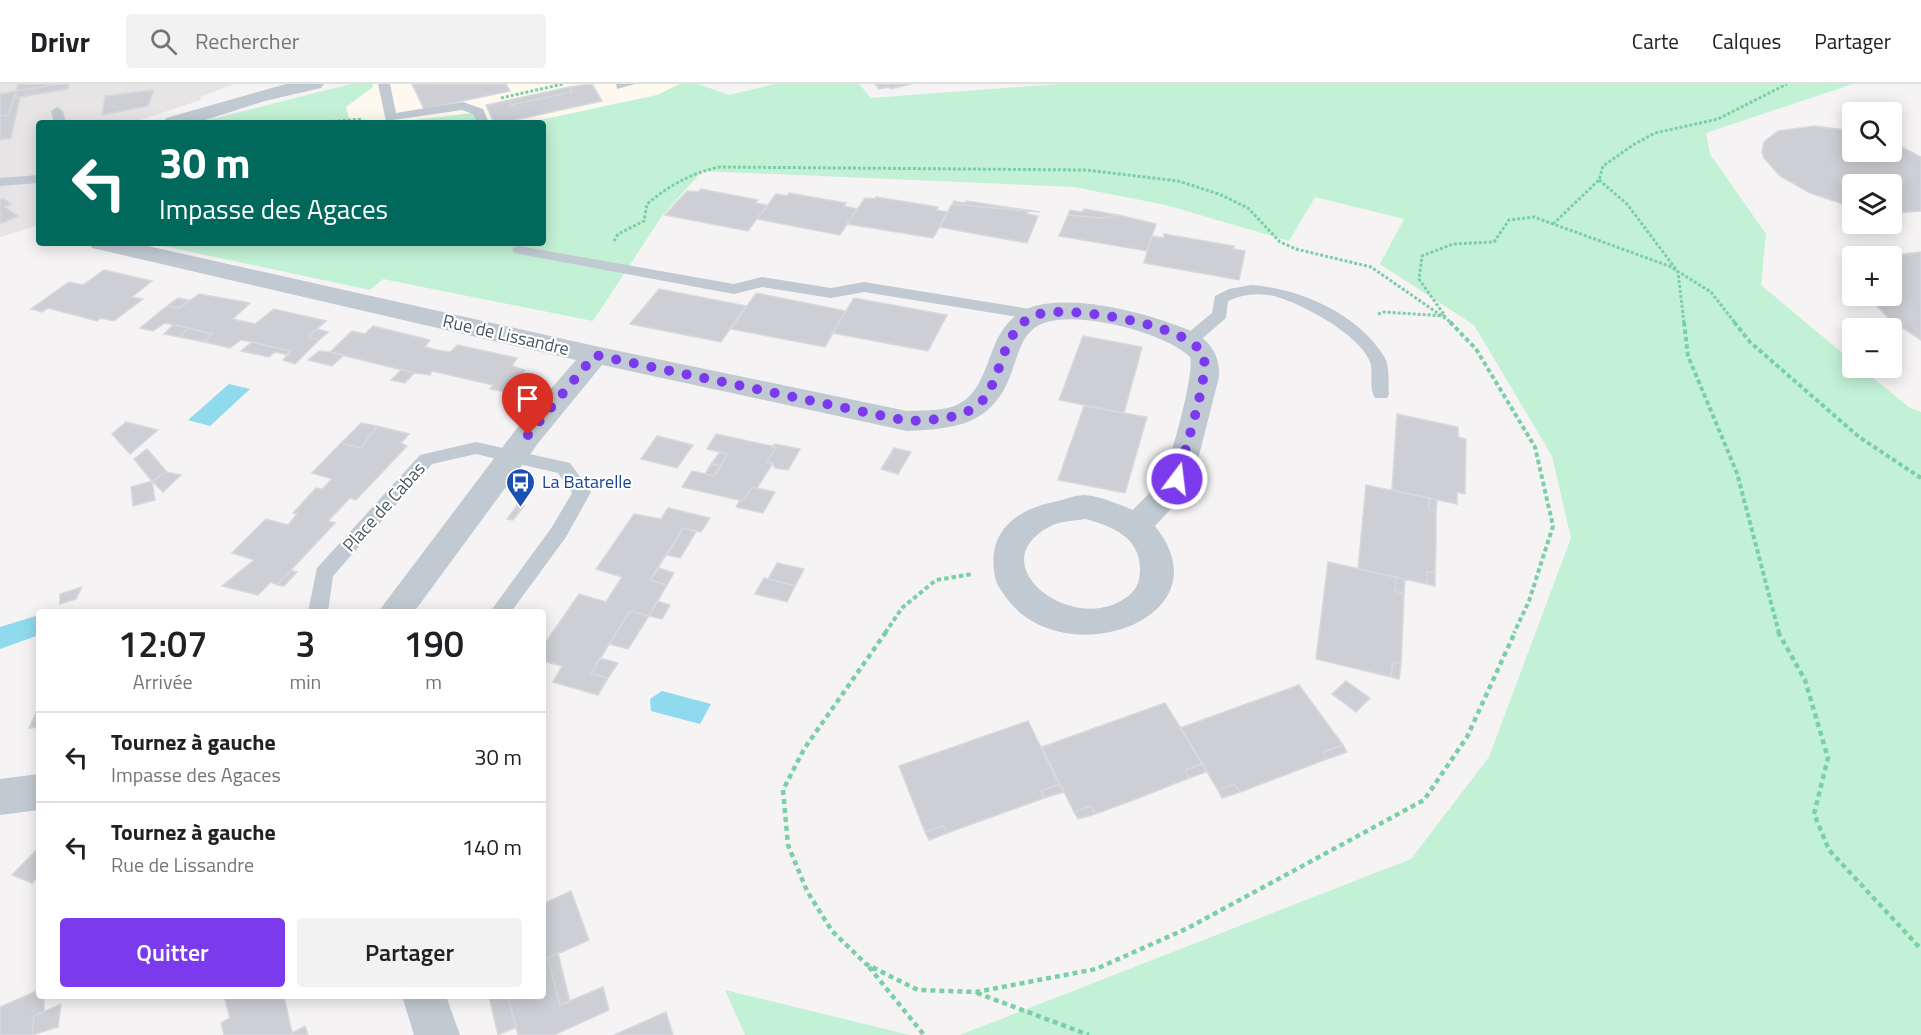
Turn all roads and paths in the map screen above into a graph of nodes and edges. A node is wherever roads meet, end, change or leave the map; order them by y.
1 (314, 84) edge
2 (384, 84) edge
3 (563, 84) edge
4 (1787, 84) edge
5 (552, 85) edge
6 (462, 106) junction
7 (391, 118) junction
8 (184, 120) edge
9 (360, 120) edge
10 (482, 120) edge
11 (36, 179) edge
12 (1599, 180) junction
13 (0, 182) edge
14 (1553, 224) junction
15 (114, 246) edge
16 (519, 250) dead end
17 (603, 264) junction
18 (1678, 272) junction
19 (1036, 315) junction
20 (1445, 316) junction
21 (1347, 327) junction
22 (1190, 340) junction
23 (595, 355) junction
24 (1381, 394) dead end
25 (513, 456) junction
26 (1921, 478) edge
27 (1136, 527) junction
28 (1007, 569) junction
29 (318, 609) edge
30 (397, 609) edge
31 (502, 609) edge
32 (36, 792) edge
33 (0, 797) edge
34 (1921, 949) edge
35 (866, 964) junction
36 (976, 992) junction
37 (425, 999) edge
38 (437, 1035) edge
39 (924, 1035) edge
40 (1089, 1035) edge

1 - 8 street
2 - 7 lane
3 - 5 path
4 - 12 path
5 - 6 path
6 - 7 lane
6 - 10 lane
7 - 9 path
11 - 13 lane
12 - 14 path
12 - 18 path
14 - 18 path
14 - 20 path
15 - 23 street, Rue de Lissandre
16 - 17 lane
17 - 19 lane
17 - 20 path
18 - 26 path
18 - 34 path
19 - 22 street
19 - 23 street
20 - 21 path
20 - 36 path
21 - 22 lane
21 - 24 lane
22 - 27 street
23 - 25 street, Rue de Lissandre
25 - 29 lane, Place de Cabas
25 - 30 street, Rue de Lissandre
25 - 31 lane, Place de Cabas
27 - 28 street
27 - 28 street
28 - 35 path
32 - 33 street
35 - 36 path
35 - 39 path
36 - 40 path
37 - 38 street

